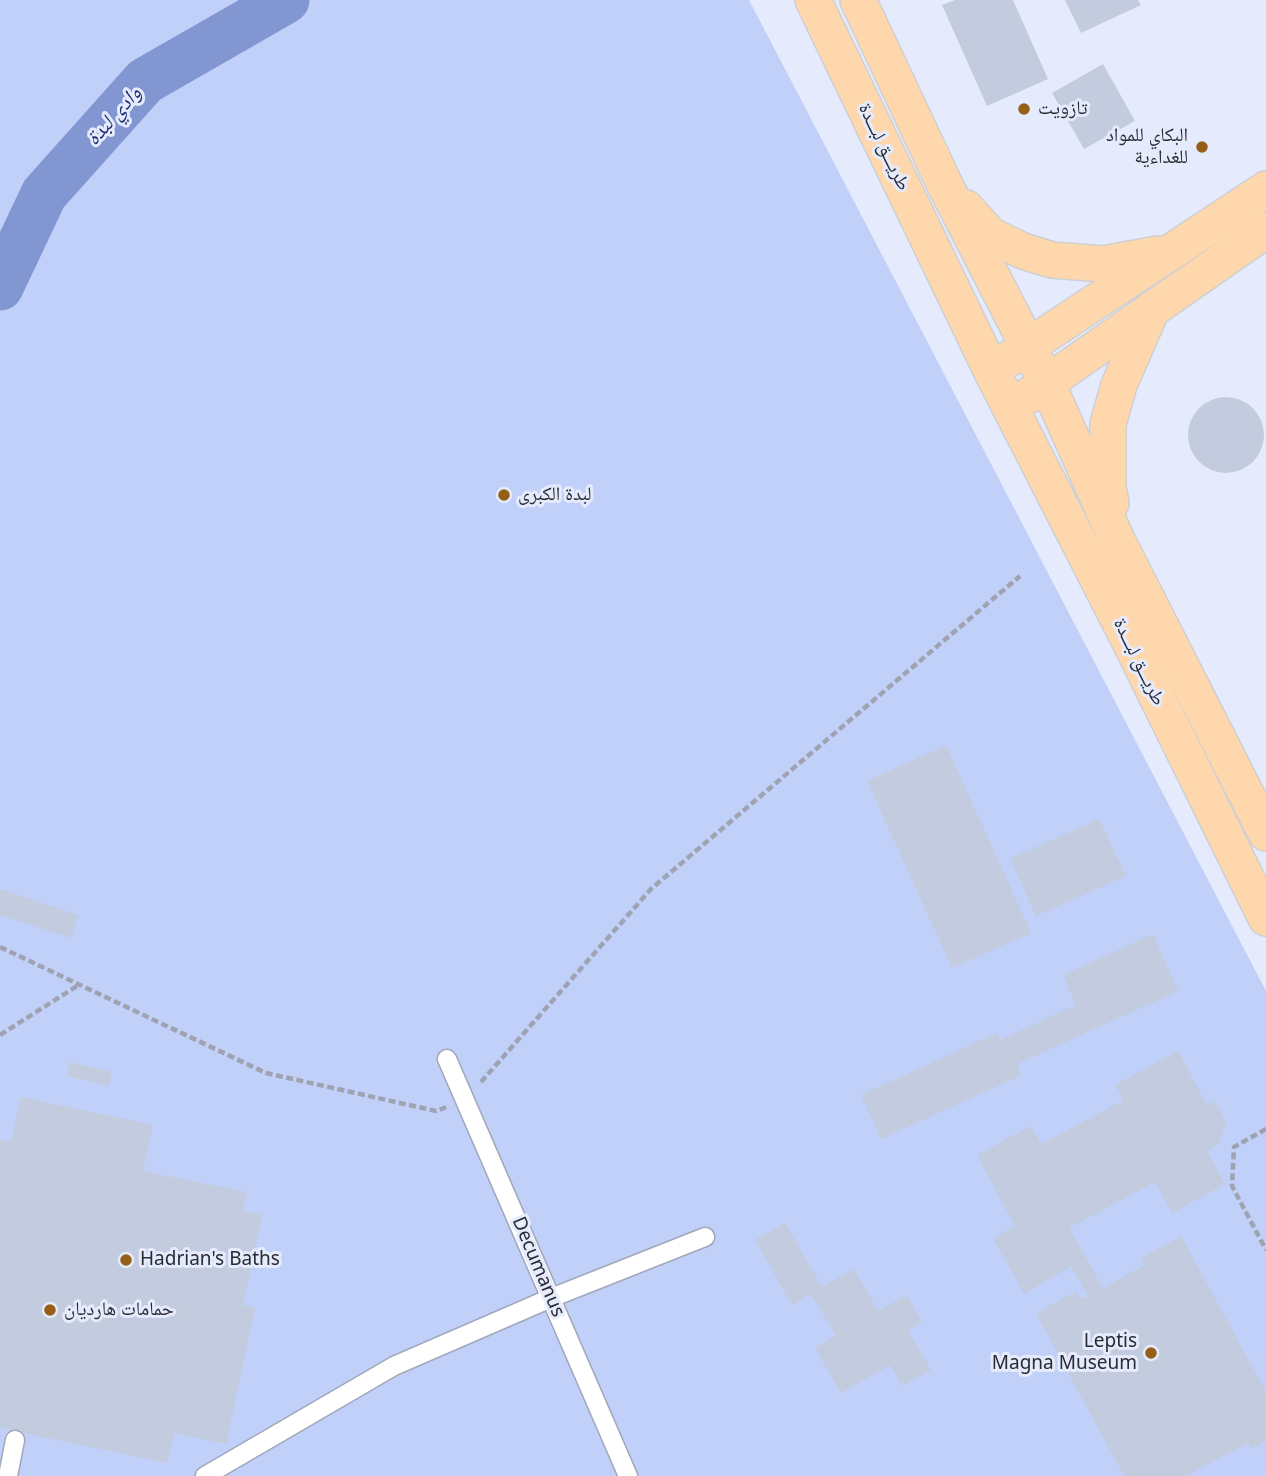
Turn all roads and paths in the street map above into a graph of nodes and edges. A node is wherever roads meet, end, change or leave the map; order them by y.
1 (813, 0) edge
2 (858, 0) edge
3 (945, 185) junction
4 (1266, 189) edge
5 (1266, 230) edge
6 (1171, 252) junction
7 (1153, 308) junction
8 (1029, 347) junction
9 (991, 370) junction
10 (1047, 383) junction
11 (1010, 408) junction
12 (1116, 538) junction
13 (1020, 576) dead end
14 (1266, 833) edge
15 (1266, 918) edge
16 (0, 947) edge
17 (77, 985) junction
18 (0, 1035) edge
19 (447, 1059) dead end
20 (466, 1100) junction
21 (1266, 1129) edge
22 (705, 1237) dead end
23 (1266, 1250) edge
24 (551, 1298) junction
25 (15, 1440) dead end
26 (8, 1476) edge
27 (205, 1476) edge
28 (628, 1476) edge

1 - 9 main road, طريـــق لبـــدة
2 - 3 main road, طريـــق لبـــدة
3 - 6 main road
3 - 8 main road, طريـــق لبـــدة
4 - 6 main road
5 - 7 main road
6 - 8 main road
7 - 10 main road
7 - 12 main road
8 - 9 main road
8 - 10 main road, طريـــق لبـــدة
9 - 11 main road, طريـــق لبـــدة
10 - 11 main road
10 - 12 main road, طريـــق لبـــدة
11 - 15 main road, طريـــق لبـــدة
12 - 14 main road, طريـــق لبـــدة
13 - 20 path
16 - 17 path
17 - 18 path
17 - 20 path
19 - 20 street, Decumanus
20 - 24 street, Decumanus
21 - 23 path
22 - 24 street
24 - 27 street
24 - 28 street, Decumanus
25 - 26 street

